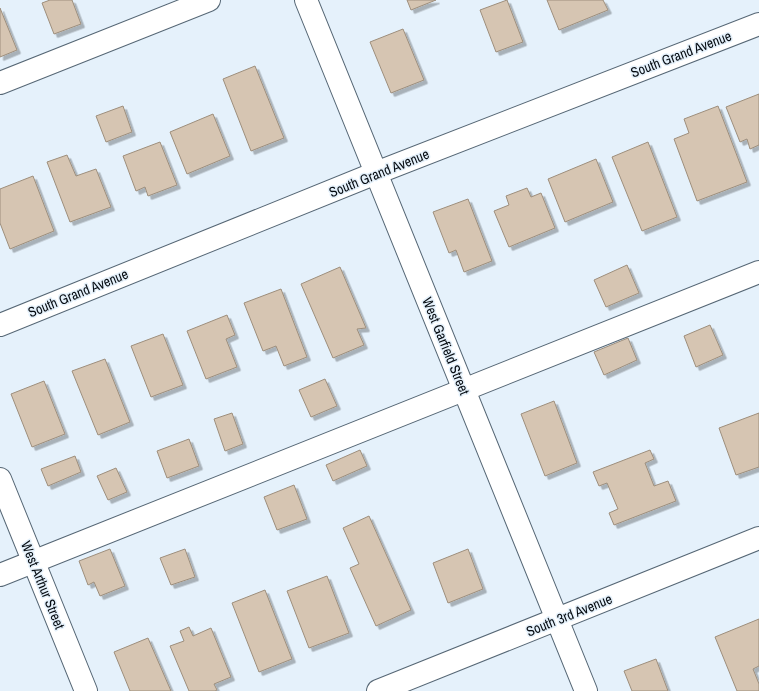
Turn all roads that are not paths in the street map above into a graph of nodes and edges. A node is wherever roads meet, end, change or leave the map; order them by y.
1 (209, 0) edge
2 (306, 0) edge
3 (759, 24) edge
4 (0, 83) edge
5 (376, 173) junction
6 (759, 272) edge
7 (0, 324) edge
8 (464, 390) junction
9 (0, 479) edge
10 (759, 538) edge
11 (33, 561) junction
12 (0, 575) edge
13 (557, 620) junction
14 (86, 691) edge
15 (378, 691) edge
16 (586, 691) edge

1 - 4 street
2 - 5 street, West Garfield Street
3 - 5 street, South Grand Avenue
5 - 7 street, South Grand Avenue
5 - 8 street, West Garfield Street
6 - 8 street
8 - 11 street
8 - 13 street, West Garfield Street
9 - 11 street, West Arthur Street
10 - 13 street, South 3rd Avenue
11 - 12 street
11 - 14 street, West Arthur Street
13 - 15 street, South 3rd Avenue
13 - 16 street, West Garfield Street

